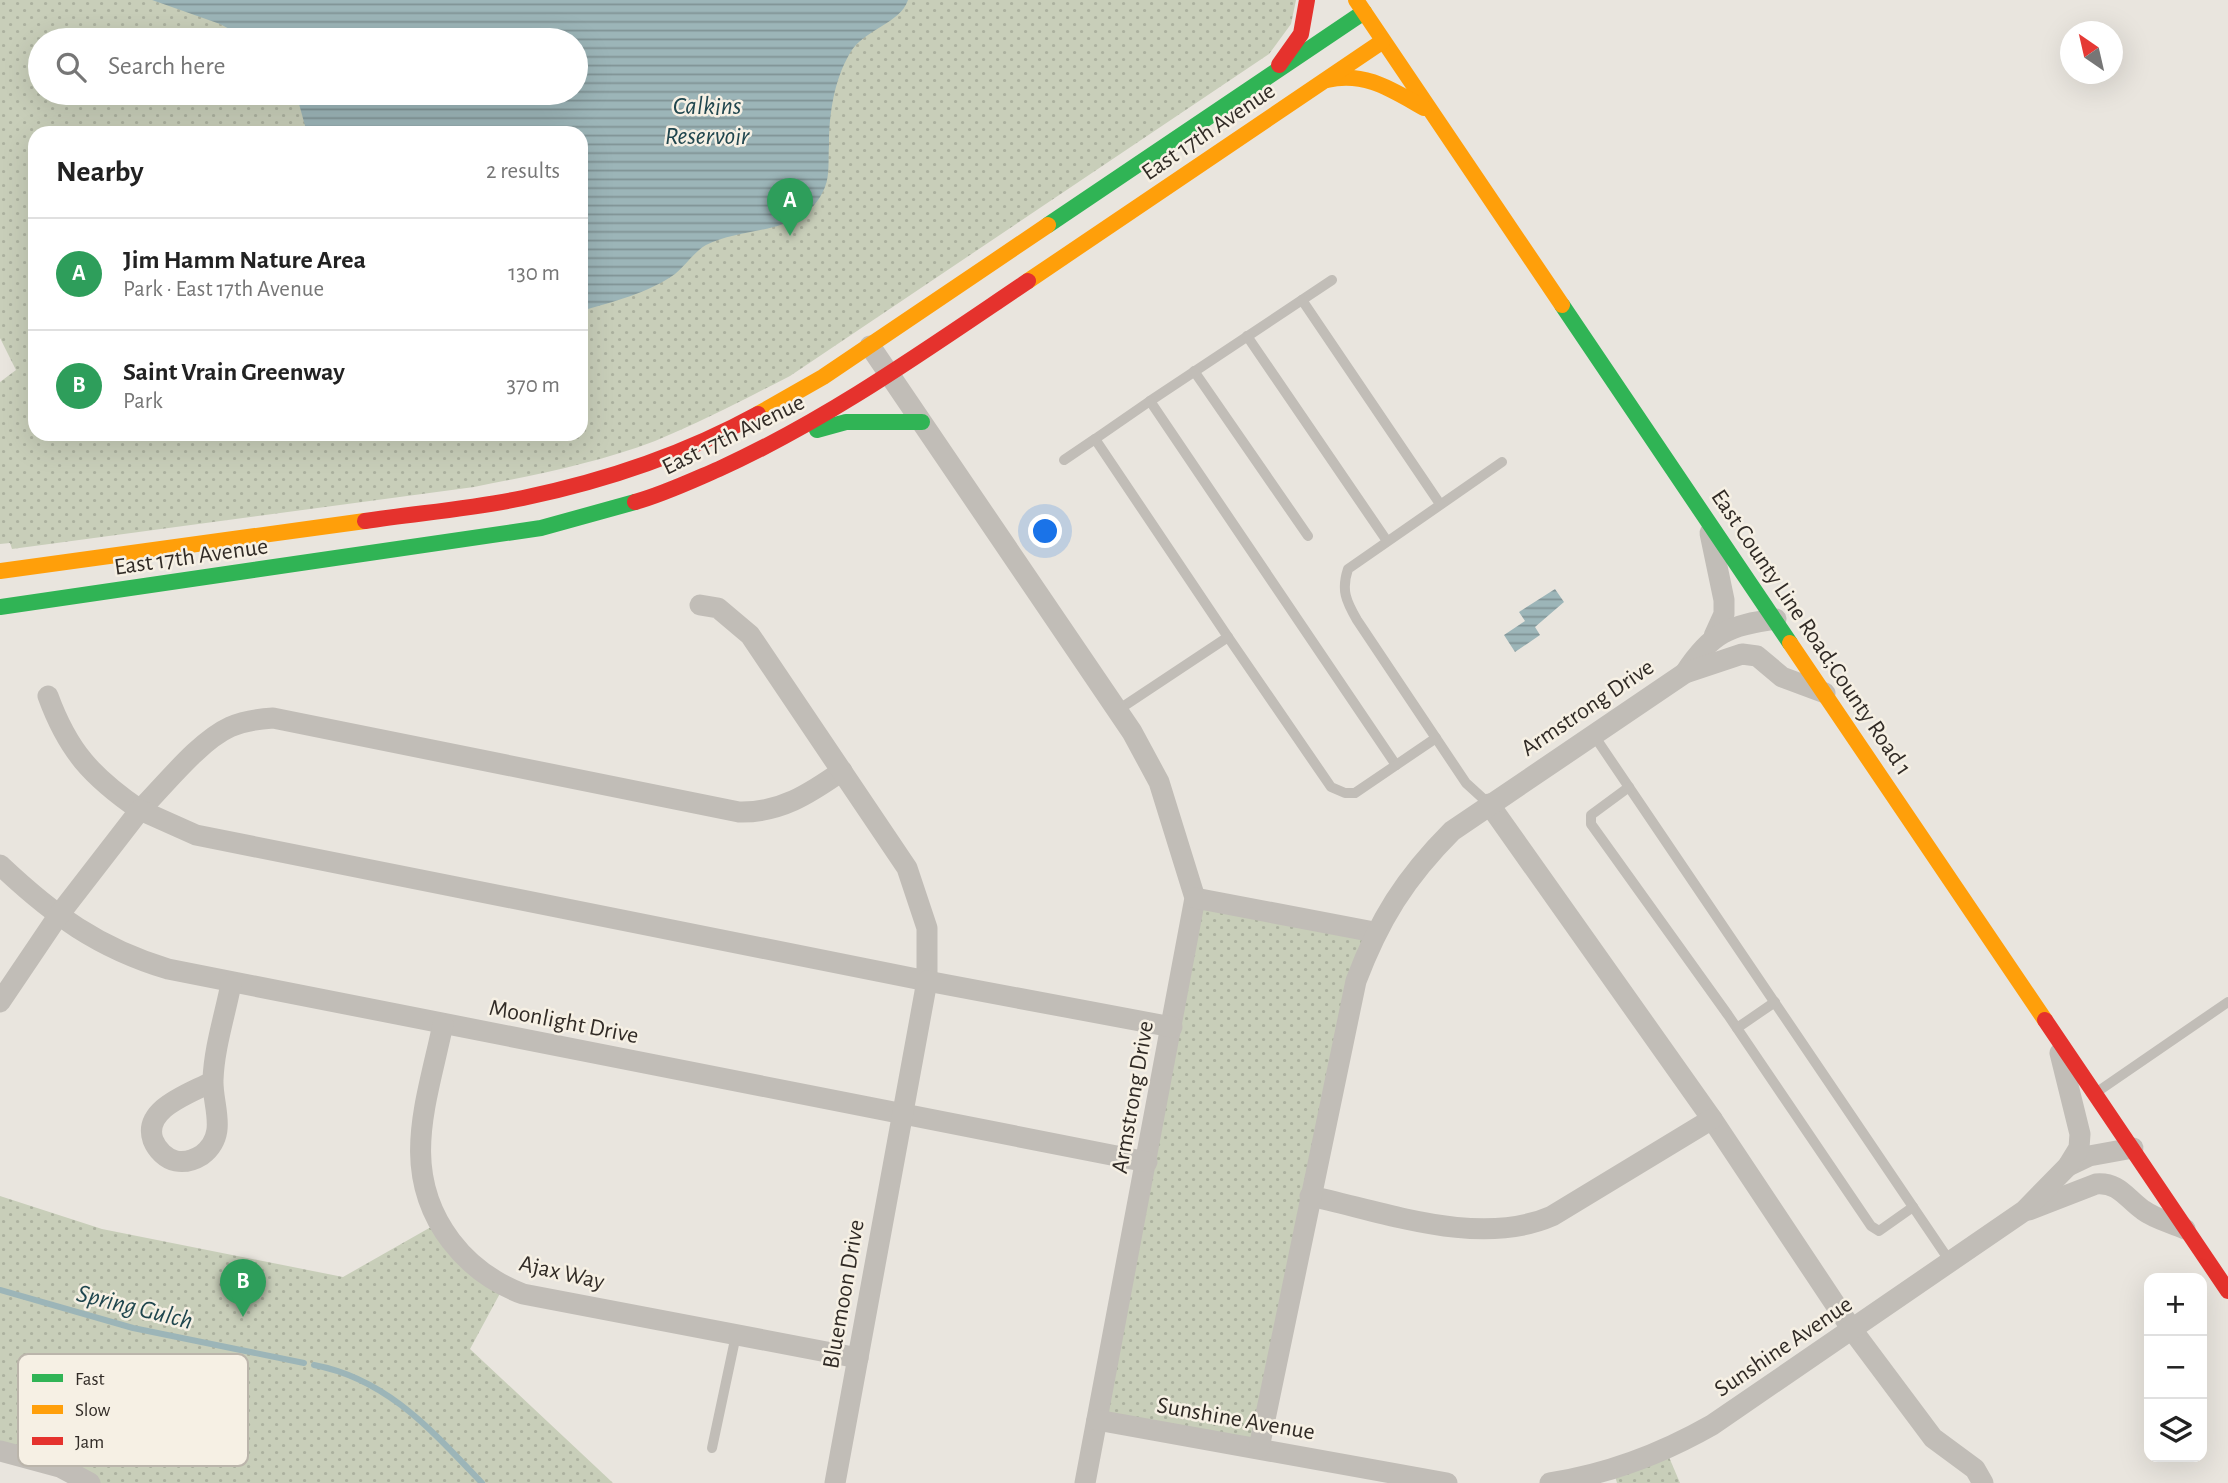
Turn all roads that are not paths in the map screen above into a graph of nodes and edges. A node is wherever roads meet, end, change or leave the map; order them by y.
1 (1307, 0) edge
2 (1360, 6) edge
3 (1383, 41) junction
4 (1323, 82) junction
5 (1261, 83) junction
6 (1432, 112) junction
7 (1332, 280) dead end
8 (1302, 300) junction
9 (1247, 336) junction
10 (870, 346) junction
11 (1194, 372) junction
12 (889, 374) junction
13 (1150, 401) junction
14 (922, 422) junction
15 (1095, 439) junction
16 (782, 440) junction
17 (1064, 460) dead end
18 (1502, 462) dead end
19 (1440, 504) junction
20 (1708, 519) junction
21 (1308, 536) dead end
22 (1387, 541) junction
23 (0, 571) edge
24 (701, 605) dead end
25 (0, 607) edge
26 (1776, 619) junction
27 (1714, 636) junction
28 (1228, 637) junction
29 (1685, 673) junction
30 (1827, 694) junction
31 (48, 696) dead end
32 (1118, 710) junction
33 (1593, 734) junction
34 (1436, 738) junction
35 (1396, 765) junction
36 (842, 772) junction
37 (1629, 787) junction
38 (1489, 804) junction
39 (140, 810) junction
40 (0, 865) edge
41 (1195, 898) junction
42 (58, 916) junction
43 (1374, 932) junction
44 (927, 981) junction
45 (231, 984) junction
46 (0, 1002) edge
47 (1774, 1002) junction
48 (2228, 1002) edge
49 (443, 1024) junction
50 (1171, 1027) junction
51 (1737, 1028) junction
52 (2056, 1036) junction
53 (213, 1081) dead end
54 (2094, 1093) junction
55 (903, 1115) junction
56 (1712, 1119) junction
57 (2133, 1148) junction
58 (1147, 1163) junction
59 (2068, 1166) junction
60 (1310, 1196) junction
61 (1913, 1207) junction
62 (2024, 1212) junction
63 (2187, 1230) junction
64 (1951, 1263) junction
65 (2228, 1291) edge
66 (1853, 1331) junction
67 (736, 1335) junction
68 (858, 1358) junction
69 (1097, 1420) junction
70 (712, 1448) dead end
71 (1259, 1448) junction
72 (0, 1451) edge
73 (18, 1456) edge
74 (56, 1466) edge
75 (90, 1483) edge
76 (835, 1483) edge
77 (1085, 1483) edge
78 (1447, 1483) edge
79 (1550, 1483) edge
80 (1983, 1483) edge

1 - 5 main road
2 - 3 main road, East County Line Road;County Road 1
2 - 5 main road, East 17th Avenue
3 - 4 main road, East 17th Avenue
3 - 6 main road, East County Line Road;County Road 1
4 - 6 main road
4 - 12 main road, East 17th Avenue
5 - 10 main road, East 17th Avenue
6 - 20 main road, East County Line Road;County Road 1
7 - 8 lane
8 - 9 lane
8 - 19 lane
9 - 11 lane
9 - 22 lane
10 - 12 street
10 - 23 main road, East 17th Avenue
11 - 13 lane
11 - 21 lane
12 - 14 street
12 - 16 main road, East 17th Avenue
13 - 15 lane
13 - 35 lane
14 - 16 main road
14 - 32 street
15 - 17 lane
15 - 28 lane
16 - 25 main road, East 17th Avenue
18 - 19 lane
19 - 22 lane
20 - 26 main road, East County Line Road;County Road 1
20 - 27 street, Armstrong Drive
22 - 34 lane
24 - 36 street, Bluemoon Drive
26 - 27 street, Armstrong Drive
26 - 30 main road, East County Line Road;County Road 1
27 - 29 street, Armstrong Drive
28 - 32 lane
28 - 35 lane
29 - 30 street, Armstrong Drive
29 - 33 street, Armstrong Drive
30 - 52 main road, East County Line Road;County Road 1
31 - 39 street
32 - 41 street
33 - 37 lane
33 - 38 street, Armstrong Drive
34 - 35 lane
34 - 38 lane
36 - 39 street
36 - 44 street, Bluemoon Drive
37 - 47 lane
37 - 51 lane
38 - 43 street, Armstrong Drive
38 - 56 street
39 - 42 street
39 - 44 street
40 - 42 street, Moonlight Drive
41 - 43 street
41 - 50 street, Armstrong Drive
42 - 45 street, Moonlight Drive
42 - 46 street
43 - 60 street, Armstrong Drive
44 - 50 street
44 - 55 street, Bluemoon Drive
45 - 49 street, Moonlight Drive
45 - 53 street
47 - 51 lane
47 - 61 lane
48 - 54 lane
49 - 55 street, Moonlight Drive
49 - 67 street, Ajax Way
50 - 58 street, Armstrong Drive
51 - 61 lane
52 - 54 main road, East County Line Road;County Road 1
52 - 59 street, Sunshine Avenue
54 - 57 main road, East County Line Road;County Road 1
55 - 58 street, Moonlight Drive
55 - 68 street, Bluemoon Drive
56 - 60 street
56 - 66 street
57 - 59 street, Sunshine Avenue
57 - 63 main road, East County Line Road;County Road 1
58 - 69 street, Armstrong Drive
59 - 62 street, Sunshine Avenue
60 - 71 street, Armstrong Drive
61 - 64 lane
62 - 63 street, Sunshine Avenue
62 - 64 street, Sunshine Avenue
63 - 65 main road, East County Line Road;County Road 1
64 - 66 street, Sunshine Avenue
66 - 79 street, Sunshine Avenue
66 - 80 street
67 - 68 street, Ajax Way
67 - 70 lane
68 - 76 street, Bluemoon Drive
69 - 71 street, Sunshine Avenue
69 - 77 street, Armstrong Drive
71 - 78 street, Sunshine Avenue
72 - 73 street
74 - 75 street

